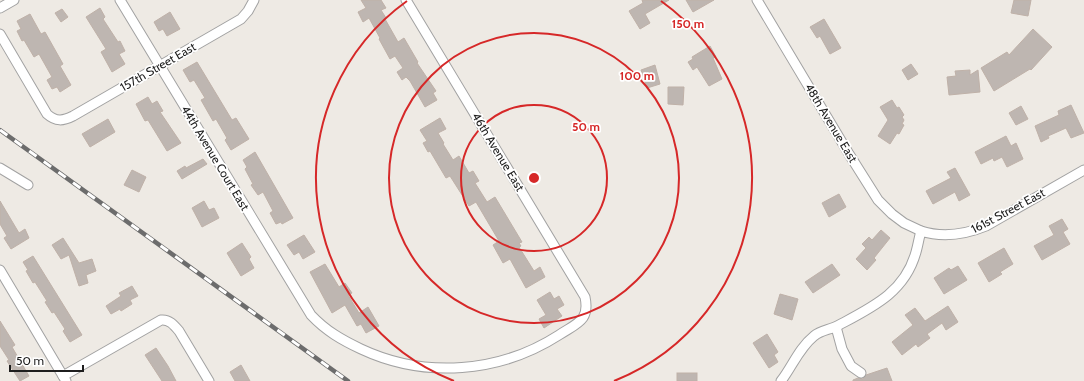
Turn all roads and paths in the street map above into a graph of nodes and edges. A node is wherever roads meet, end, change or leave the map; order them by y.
1 (14, 0) edge
2 (120, 0) edge
3 (254, 0) edge
4 (406, 0) edge
5 (757, 0) edge
6 (0, 8) edge
7 (0, 34) edge
8 (160, 65) junction
9 (0, 168) edge
10 (1084, 170) edge
11 (28, 185) dead end
12 (920, 231) junction
13 (0, 270) edge
14 (586, 305) joint
15 (836, 327) junction
16 (861, 373) dead end
17 (64, 378) edge
18 (209, 381) edge
19 (781, 381) edge

1 - 6 street
2 - 8 street, 44th Avenue Court East
3 - 8 street, 157th Street East
4 - 14 street, 46th Avenue East
5 - 12 street, 48th Avenue East
7 - 8 street, 157th Street East
8 - 14 street, 44th Avenue Court East
9 - 11 street
10 - 12 street, 161st Street East
12 - 15 street
13 - 17 street
15 - 16 street
15 - 19 street
17 - 18 street

